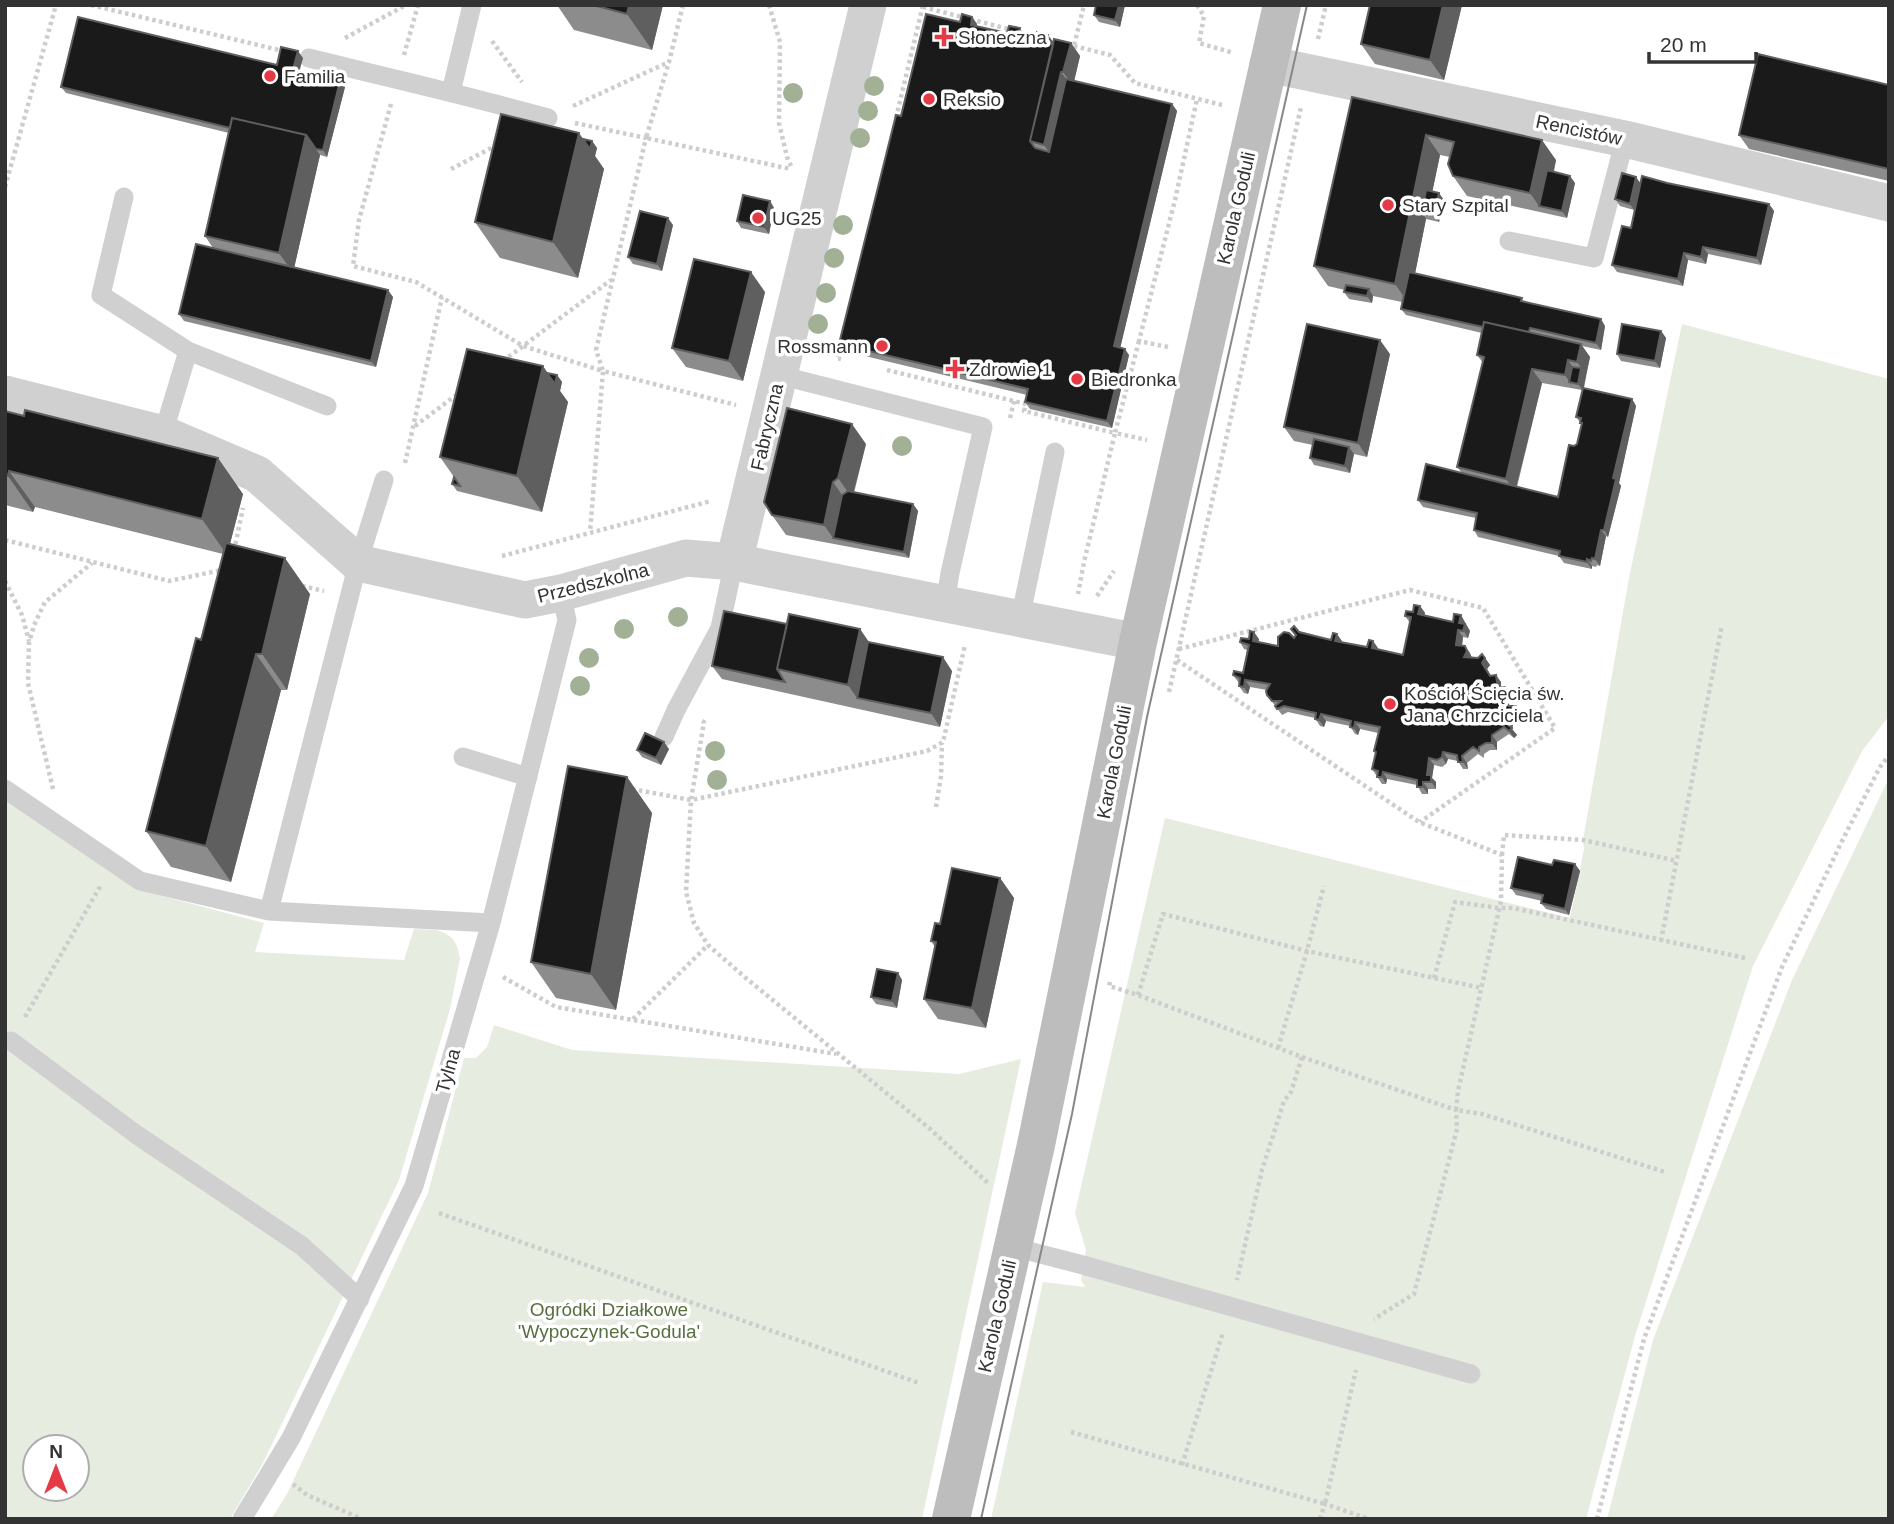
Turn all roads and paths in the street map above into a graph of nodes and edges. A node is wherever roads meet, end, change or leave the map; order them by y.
1 (56, 5) edge
2 (91, 5) edge
3 (406, 5) edge
4 (418, 5) edge
5 (472, 5) edge
6 (683, 5) edge
7 (769, 5) edge
8 (868, 5) edge
9 (1084, 5) edge
10 (1197, 5) edge
11 (1282, 5) edge
12 (923, 6) edge
13 (485, 30) dead end
14 (1049, 40) edge
15 (1061, 43) edge
16 (1074, 46) junction
17 (309, 58) junction
18 (1253, 59) junction
19 (397, 80) junction
20 (451, 92) junction
21 (1197, 99) junction
22 (1219, 104) dead end
23 (548, 118) junction
24 (895, 121) edge
25 (1297, 123) dead end
26 (646, 138) junction
27 (1625, 139) junction
28 (5, 187) edge
29 (124, 197) dead end
30 (1889, 203) edge
31 (1509, 242) dead end
32 (611, 279) junction
33 (442, 297) junction
34 (843, 332) edge
35 (1139, 341) junction
36 (1158, 345) dead end
37 (523, 346) junction
38 (188, 351) junction
39 (849, 361) dead end
40 (501, 362) edge
41 (875, 368) dead end
42 (603, 371) junction
43 (469, 386) edge
44 (775, 392) junction
45 (5, 394) edge
46 (327, 406) dead end
47 (415, 426) junction
48 (1115, 433) junction
49 (163, 434) junction
50 (1152, 442) dead end
51 (1055, 452) dead end
52 (384, 480) joint
53 (715, 500) dead end
54 (244, 503) dead end
55 (590, 532) junction
56 (5, 540) edge
57 (233, 555) edge
58 (491, 559) dead end
59 (92, 562) junction
60 (734, 562) junction
61 (230, 569) edge
62 (1115, 570) dead end
63 (354, 580) junction
64 (5, 581) edge
65 (296, 584) dead end
66 (561, 593) junction
67 (1086, 599) dead end
68 (1094, 600) dead end
69 (945, 604) junction
70 (1020, 619) junction
71 (1722, 625) dead end
72 (967, 637) dead end
73 (29, 642) junction
74 (1138, 642) junction
75 (1179, 649) junction
76 (1177, 660) junction
77 (1168, 696) dead end
78 (676, 710) junction
79 (664, 737) dead end
80 (943, 742) junction
81 (1889, 755) edge
82 (463, 757) dead end
83 (528, 777) junction
84 (625, 787) edge
85 (5, 789) edge
86 (691, 800) junction
87 (936, 807) dead end
88 (1419, 822) junction
89 (62, 827) junction
90 (1502, 855) junction
91 (1677, 860) junction
92 (112, 862) junction
93 (1324, 886) dead end
94 (1499, 908) junction
95 (269, 911) junction
96 (491, 923) junction
97 (1661, 940) junction
98 (708, 945) junction
99 (1307, 951) junction
100 (1745, 958) dead end
101 (1112, 973) dead end
102 (1434, 978) junction
103 (517, 985) dead end
104 (1482, 988) junction
105 (1138, 995) junction
106 (633, 1020) junction
107 (11, 1041) joint
108 (1278, 1048) junction
109 (838, 1054) junction
110 (1302, 1057) junction
111 (1456, 1110) junction
112 (1665, 1172) dead end
113 (989, 1184) dead end
114 (439, 1213) dead end
115 (1013, 1247) junction
116 (359, 1299) junction
117 (1231, 1306) junction
118 (1362, 1343) junction
119 (1471, 1374) dead end
120 (919, 1384) dead end
121 (1071, 1432) dead end
122 (1182, 1465) junction
123 (274, 1468) junction
124 (1325, 1504) junction
125 (242, 1519) edge
126 (362, 1519) edge
127 (951, 1519) edge
128 (1320, 1519) edge
129 (1369, 1519) edge
130 (1597, 1519) edge

1 - 28 path
2 - 17 path
3 - 17 path
4 - 19 path
5 - 20 lane
6 - 26 path
7 - 26 path
8 - 44 street, Fabryczna
9 - 16 path
10 - 18 path
11 - 18 main road, Karola Goduli
12 - 14 path
12 - 24 path
13 - 23 path
15 - 16 path
16 - 21 path
17 - 19 lane
18 - 27 street, Rencistów
18 - 74 main road, Karola Goduli
19 - 20 lane
19 - 33 path
20 - 23 lane
21 - 22 path
21 - 35 path
23 - 26 path
25 - 75 path
26 - 32 path
27 - 30 street, Rencistów
27 - 31 lane
29 - 38 lane
32 - 37 path
32 - 42 path
33 - 37 path
33 - 47 path
34 - 39 path
35 - 36 path
35 - 48 path
37 - 40 path
37 - 42 path
38 - 46 lane
38 - 49 lane
41 - 48 path
42 - 44 path
42 - 55 path
43 - 47 path
44 - 60 street, Fabryczna
44 - 69 lane
45 - 49 street, Przedszkolna
47 - 52 path
48 - 50 path
48 - 67 path
49 - 63 street, Przedszkolna
51 - 70 lane
52 - 63 lane
53 - 55 path
54 - 57 path
55 - 58 path
56 - 59 path
59 - 61 path
59 - 73 path
60 - 66 street, Przedszkolna
60 - 69 street, Przedszkolna
60 - 78 lane
62 - 68 path
63 - 65 path
63 - 66 street, Przedszkolna
63 - 95 lane
64 - 73 path
66 - 83 lane, Tylna
69 - 70 street, Przedszkolna
70 - 74 street, Przedszkolna
71 - 91 path
72 - 80 path
73 - 89 path
74 - 115 main road, Karola Goduli
75 - 76 path
75 - 88 path
76 - 77 path
76 - 88 path
78 - 79 lane
78 - 86 path
80 - 86 path
80 - 87 path
81 - 130 path
82 - 83 lane
83 - 96 lane, Tylna
84 - 86 path
85 - 89 lane
86 - 98 path
88 - 90 path
89 - 92 lane
90 - 91 path
90 - 94 path
91 - 97 path
92 - 95 lane
92 - 107 path
93 - 99 path
94 - 97 path
94 - 102 path
94 - 104 path
95 - 96 lane
96 - 116 lane, Tylna
97 - 100 path
98 - 106 path
98 - 109 path
99 - 102 path
99 - 105 path
99 - 108 path
101 - 105 path
102 - 104 path
103 - 106 path
104 - 111 path
105 - 108 path
106 - 109 path
107 - 116 lane
108 - 110 path
109 - 113 path
110 - 111 path
110 - 117 path
111 - 112 path
111 - 118 path
114 - 120 path
115 - 117 lane
115 - 127 main road, Karola Goduli
116 - 123 lane, Tylna
117 - 118 lane
117 - 122 path
118 - 119 lane
118 - 124 path
121 - 122 path
122 - 124 path
123 - 125 lane, Tylna
123 - 126 path
124 - 128 path
124 - 129 path

